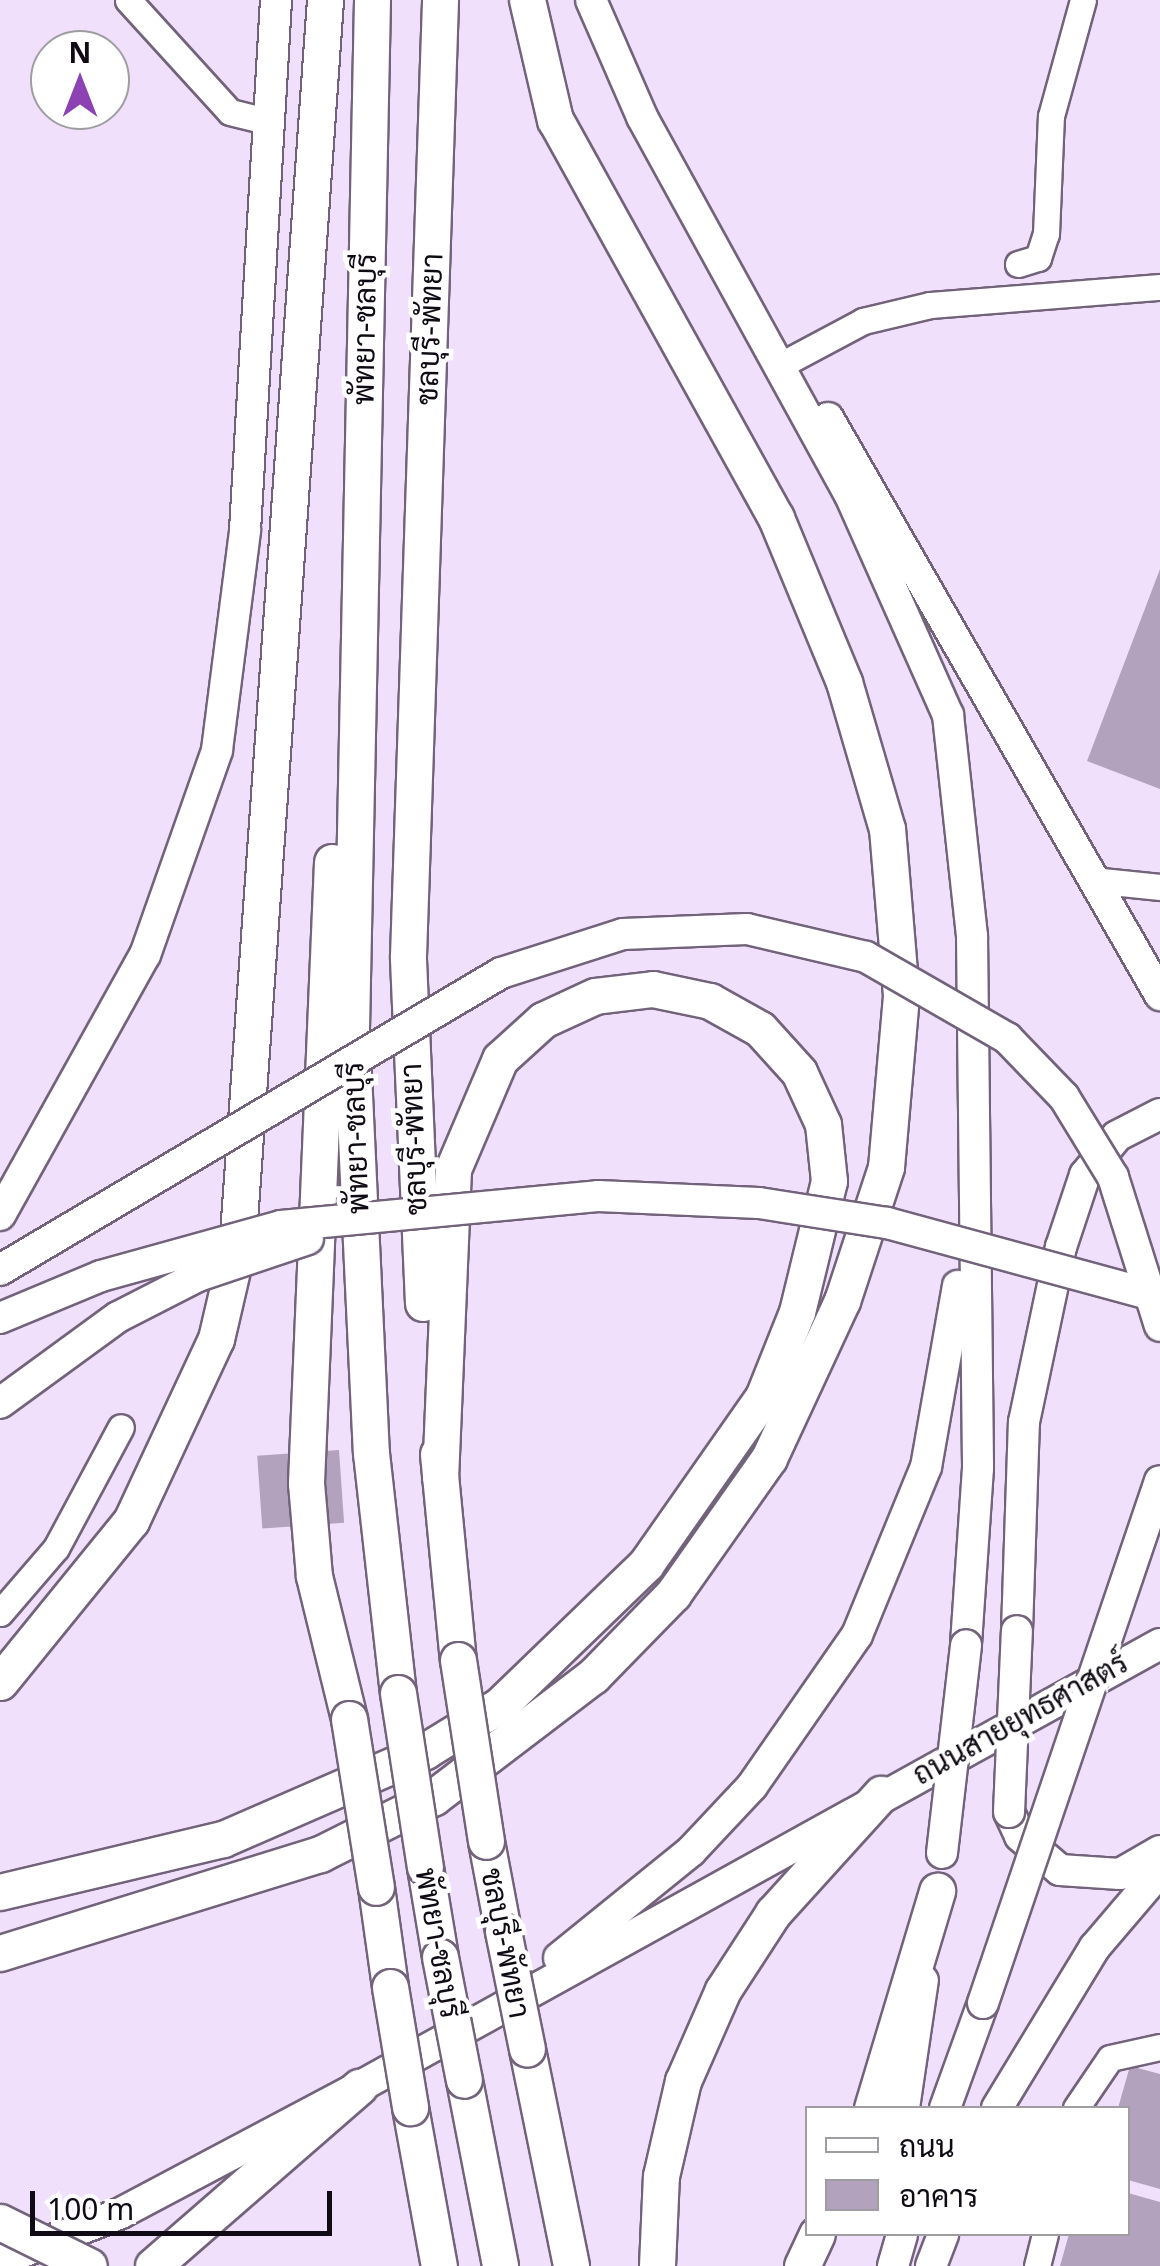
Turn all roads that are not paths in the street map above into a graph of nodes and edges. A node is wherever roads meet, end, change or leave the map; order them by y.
1 (128, 0) edge
2 (276, 0) edge
3 (325, 0) edge
4 (372, 0) edge
5 (440, 0) edge
6 (526, 0) edge
7 (591, 0) edge
8 (1084, 0) edge
9 (270, 122) junction
10 (690, 206) junction
11 (1018, 264) dead end
12 (1160, 287) edge
13 (790, 360) junction
14 (358, 567) junction
15 (1102, 882) junction
16 (1160, 886) edge
17 (1160, 996) edge
18 (70, 1088) junction
19 (1160, 1114) edge
20 (0, 1170) edge
21 (971, 1194) junction
22 (481, 1201) junction
23 (0, 1215) edge
24 (0, 1270) edge
25 (1160, 1298) edge
26 (0, 1318) edge
27 (1160, 1326) edge
28 (0, 1403) edge
29 (121, 1427) dead end
30 (440, 1477) junction
31 (1160, 1482) edge
32 (0, 1612) edge
33 (1160, 1644) edge
34 (0, 1682) edge
35 (881, 1794) junction
36 (1160, 1850) edge
37 (1160, 1871) edge
38 (937, 1891) junction
39 (0, 1892) edge
40 (125, 1912) junction
41 (0, 1936) edge
42 (0, 1953) edge
43 (485, 2016) junction
44 (1160, 2047) edge
45 (360, 2087) junction
46 (873, 2106) edge
47 (904, 2106) edge
48 (946, 2106) edge
49 (998, 2106) edge
50 (1077, 2106) edge
51 (0, 2222) edge
52 (816, 2236) edge
53 (885, 2236) edge
54 (901, 2236) edge
55 (942, 2236) edge
56 (1044, 2236) edge
57 (0, 2261) edge
58 (89, 2266) edge
59 (153, 2266) edge
60 (439, 2266) edge
61 (500, 2266) edge
62 (570, 2266) edge
63 (657, 2266) edge
64 (802, 2266) edge
65 (880, 2266) edge
66 (893, 2266) edge
67 (931, 2266) edge
68 (1037, 2266) edge

1 - 9 street
2 - 9 main road
3 - 34 highway
4 - 14 highway, พัทยา-ชลบุรี
5 - 30 highway, ชลบุรี-พัทยา
6 - 40 highway
7 - 10 main road
8 - 11 street
9 - 18 main road
10 - 13 main road
10 - 21 main road
12 - 13 street
13 - 15 main road
14 - 60 highway, bridge
14 - 61 highway, พัทยา-ชลบุรี, bridge
15 - 16 street
15 - 17 main road
18 - 20 main road
18 - 23 main road
19 - 36 main road, bridge
21 - 38 main road, bridge
21 - 43 main road
22 - 25 main road, bridge
22 - 26 main road, bridge
22 - 28 main road, bridge
24 - 27 main road, bridge
29 - 32 street
30 - 39 highway
30 - 62 highway, ชลบุรี-พัทยา, bridge
31 - 48 main road, bridge
33 - 35 main road, ถนนสายยุทธศาสตร์
35 - 43 main road, ถนนสายยุทธศาสตร์
35 - 63 highway
37 - 49 main road
38 - 46 highway
38 - 47 main road
40 - 41 highway
40 - 42 highway
43 - 45 main road
44 - 50 street
45 - 57 main road
45 - 59 highway
51 - 58 highway, bridge
52 - 64 highway
53 - 65 main road
54 - 66 main road
55 - 67 main road
56 - 68 street

